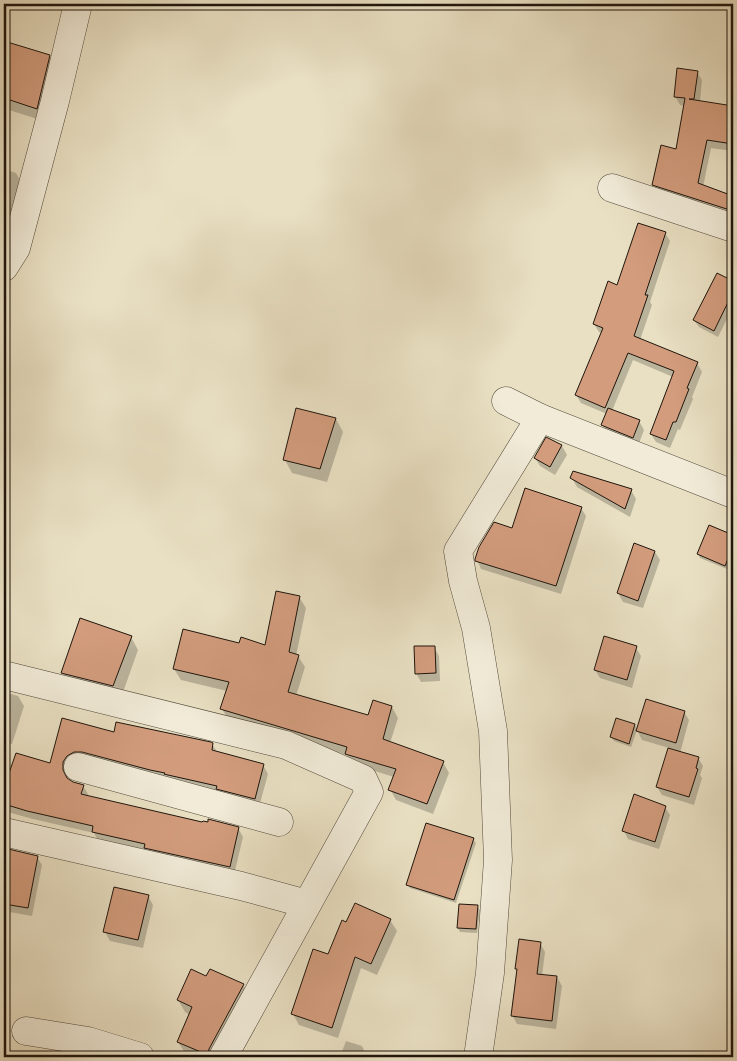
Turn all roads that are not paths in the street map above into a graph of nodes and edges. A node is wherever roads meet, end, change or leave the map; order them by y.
1 (78, 4) edge
2 (612, 188) dead end
3 (733, 228) edge
4 (4, 267) edge
5 (506, 401) dead end
6 (540, 418) junction
7 (733, 494) edge
8 (4, 674) edge
9 (78, 768) dead end
10 (279, 822) dead end
11 (4, 832) edge
12 (308, 904) junction
13 (26, 1031) dead end
14 (140, 1057) edge
15 (223, 1057) edge
16 (478, 1057) edge

1 - 4 street
2 - 3 street
5 - 6 street
6 - 7 street
6 - 16 street
8 - 12 street
9 - 10 street
11 - 12 street
12 - 15 street
13 - 14 street

